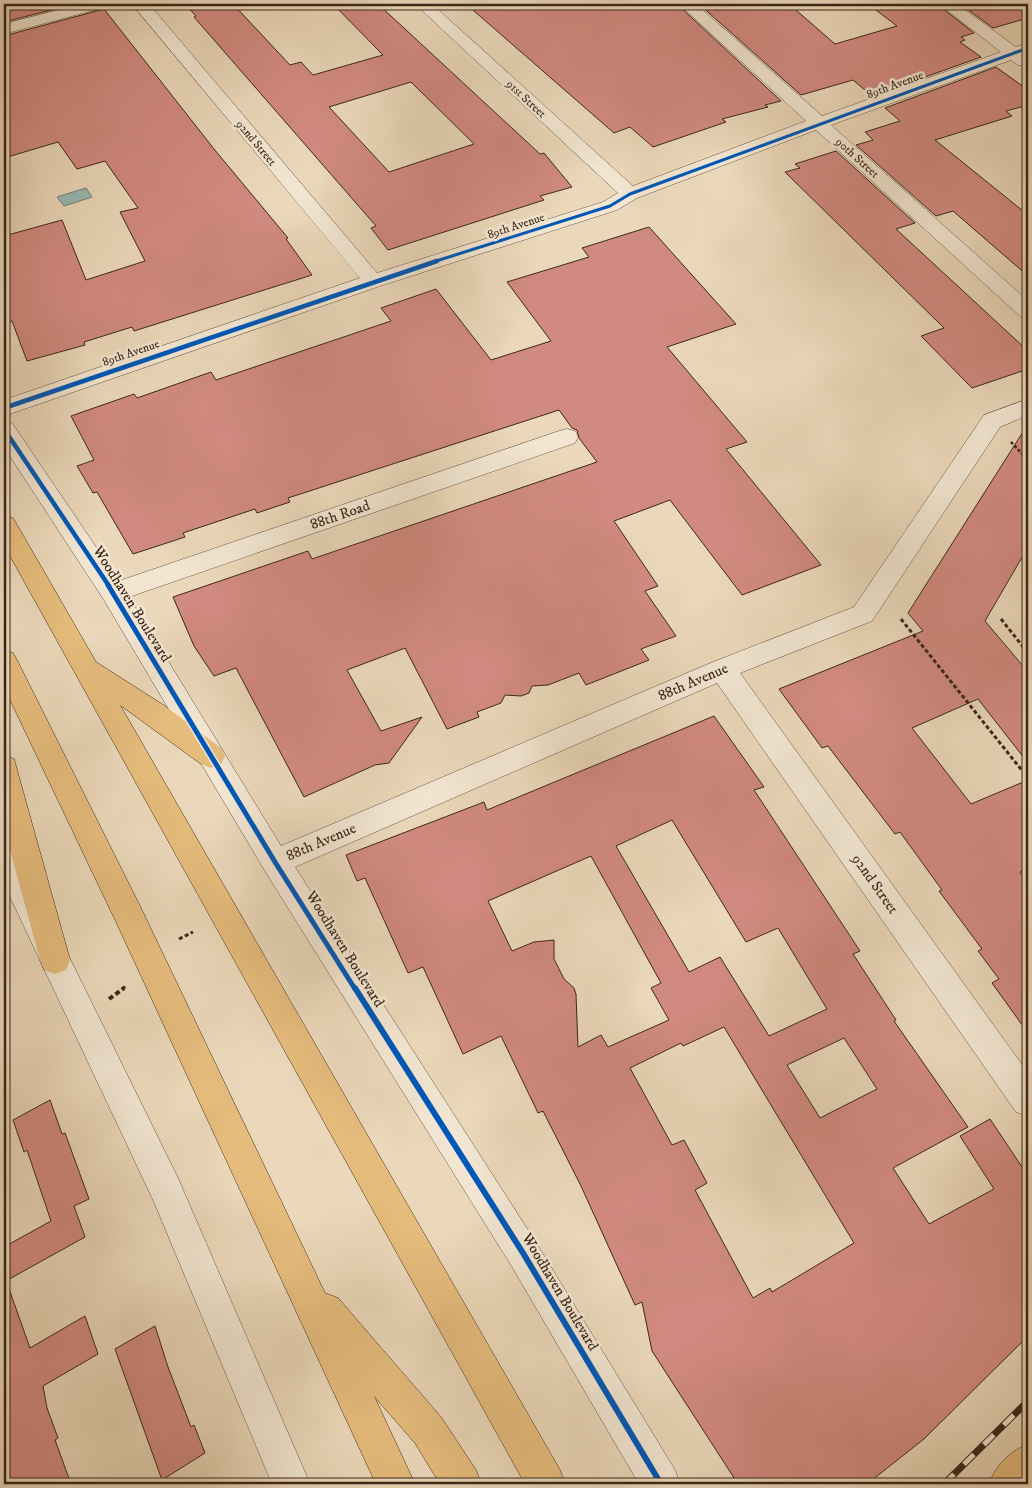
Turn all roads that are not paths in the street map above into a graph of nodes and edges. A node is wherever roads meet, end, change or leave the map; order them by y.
1 (100, 4) edge
2 (140, 4) edge
3 (422, 4) edge
4 (687, 4) edge
5 (947, 4) edge
6 (4, 30) edge
7 (1023, 55) edge
8 (819, 123) junction
9 (630, 194) junction
10 (373, 281) junction
11 (1028, 312) edge
12 (4, 408) edge
13 (1028, 408) edge
14 (4, 428) edge
15 (567, 437) dead end
16 (4, 524) edge
17 (113, 594) junction
18 (6, 665) edge
19 (85, 668) junction
20 (722, 669) junction
21 (4, 703) edge
22 (211, 756) junction
23 (4, 767) edge
24 (4, 854) edge
25 (275, 862) junction
26 (54, 960) junction
27 (1028, 1100) edge
28 (303, 1286) junction
29 (1028, 1463) edge
30 (291, 1484) edge
31 (396, 1484) edge
32 (462, 1484) edge
33 (546, 1484) edge
34 (661, 1484) edge
35 (1008, 1484) edge

1 - 6 street
2 - 10 street, 92nd Street
3 - 9 street, 91st Street
4 - 8 street, 90th Street
5 - 7 street
7 - 8 street, 89th Avenue
8 - 9 street, 89th Avenue
8 - 11 street, 90th Street
9 - 10 street, 89th Avenue
10 - 12 street, 89th Avenue
13 - 20 street, 88th Avenue
14 - 17 street, Woodhaven Boulevard
15 - 17 street, 88th Road
16 - 19 main road
17 - 22 street, Woodhaven Boulevard
18 - 21 main road
18 - 28 main road
19 - 22 main road
19 - 33 main road
20 - 25 street, 88th Avenue
20 - 27 street, 92nd Street
22 - 25 street, Woodhaven Boulevard
23 - 26 main road
24 - 26 street
25 - 34 street, Woodhaven Boulevard
26 - 30 street
28 - 31 main road
28 - 32 main road
29 - 35 main road

